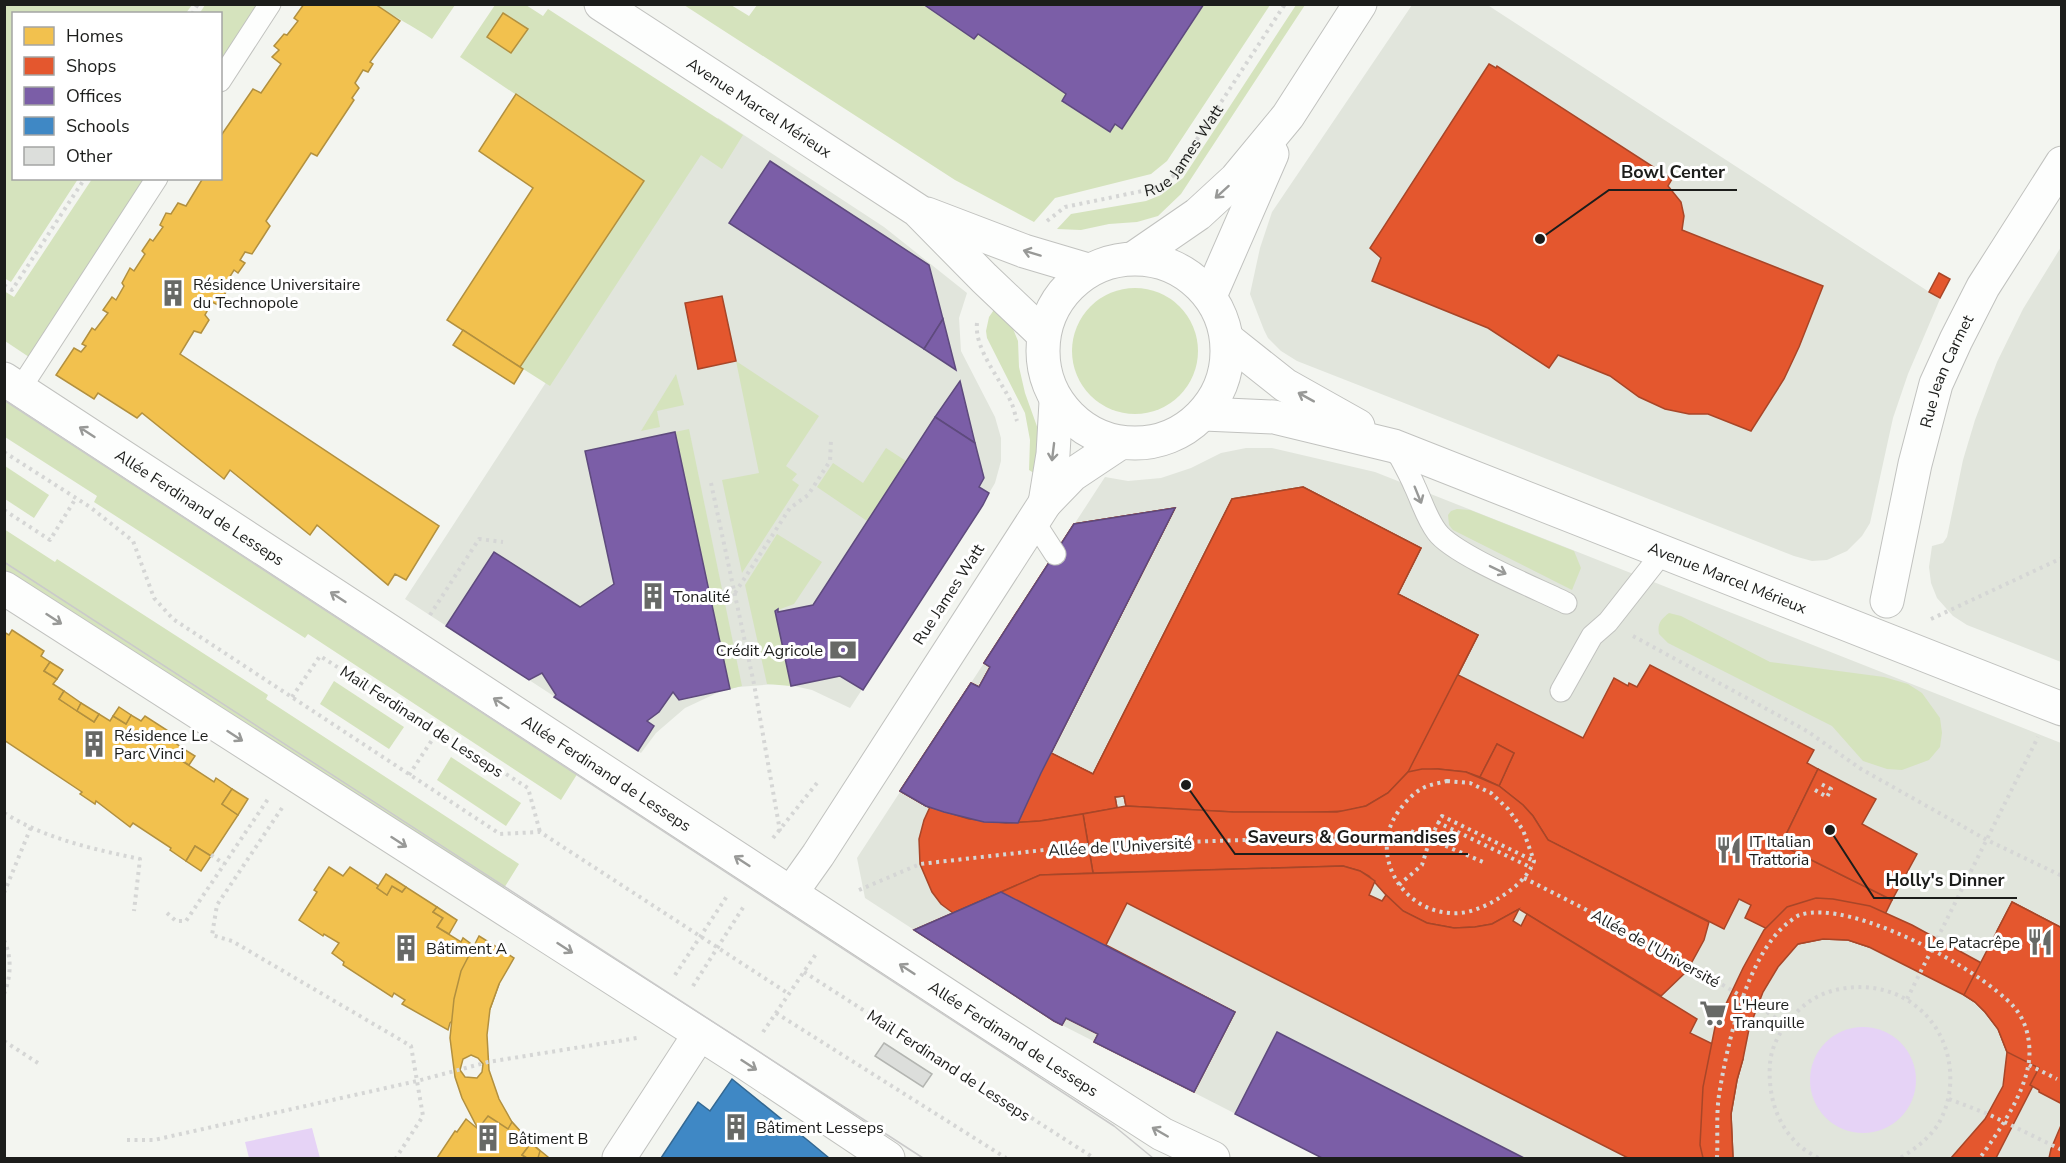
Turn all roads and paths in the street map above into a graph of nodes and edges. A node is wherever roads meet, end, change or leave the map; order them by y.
1 (270, 4) edge
2 (601, 4) edge
3 (1285, 4) edge
4 (1360, 4) edge
5 (222, 78) edge
6 (1288, 116) junction
7 (2061, 163) edge
8 (84, 180) edge
9 (156, 180) edge
10 (917, 210) junction
11 (1044, 225) dead end
12 (1134, 258) junction
13 (1088, 270) junction
14 (4, 285) edge
15 (1210, 296) junction
16 (979, 317) dead end
17 (1043, 334) junction
18 (1227, 339) junction
19 (12, 384) edge
20 (1056, 402) junction
21 (1204, 414) junction
22 (1018, 425) dead end
23 (831, 440) dead end
24 (1120, 443) junction
25 (1394, 446) junction
26 (4, 452) edge
27 (711, 483) dead end
28 (76, 498) junction
29 (4, 510) edge
30 (1039, 512) junction
31 (503, 542) dead end
32 (1663, 552) junction
33 (1055, 554) dead end
34 (2061, 558) edge
35 (4, 588) edge
36 (735, 593) junction
37 (1887, 601) dead end
38 (1566, 603) dead end
39 (1608, 622) junction
40 (425, 624) dead end
41 (1888, 641) junction
42 (1561, 691) dead end
43 (292, 697) junction
44 (2058, 708) edge
45 (438, 731) junction
46 (410, 775) junction
47 (823, 776) dead end
48 (1821, 784) dead end
49 (1815, 790) dead end
50 (269, 798) dead end
51 (284, 805) dead end
52 (4, 813) edge
53 (1437, 822) junction
54 (31, 827) junction
55 (780, 831) junction
56 (1412, 831) dead end
57 (540, 832) junction
58 (1430, 839) junction
59 (1987, 840) junction
60 (1387, 842) junction
61 (212, 855) dead end
62 (765, 860) junction
63 (1534, 861) junction
64 (1483, 862) dead end
65 (224, 864) junction
66 (1532, 868) junction
67 (2061, 876) edge
68 (1524, 878) junction
69 (1399, 885) junction
70 (731, 890) dead end
71 (859, 890) dead end
72 (4, 893) edge
73 (791, 893) junction
74 (134, 911) dead end
75 (166, 913) dead end
76 (700, 937) junction
77 (4, 940) edge
78 (820, 946) dead end
79 (718, 948) junction
80 (804, 972) junction
81 (670, 981) dead end
82 (4, 994) edge
83 (789, 994) junction
84 (1908, 999) junction
85 (776, 1013) junction
86 (1785, 1023) junction
87 (686, 1026) junction
88 (644, 1037) dead end
89 (759, 1039) dead end
90 (4, 1041) edge
91 (41, 1065) dead end
92 (2029, 1065) junction
93 (2057, 1079) dead end
94 (417, 1081) junction
95 (1949, 1098) junction
96 (127, 1140) dead end
97 (2061, 1150) edge
98 (396, 1158) edge
99 (619, 1158) edge
100 (888, 1158) edge
101 (1006, 1158) edge
102 (1094, 1158) edge
103 (1213, 1158) edge
104 (1717, 1158) edge
105 (1818, 1158) edge
106 (1900, 1158) edge
107 (1980, 1158) edge

1 - 5 lane
2 - 10 street, Avenue Marcel Mérieux
3 - 11 path, Rue James Watt
4 - 6 street
6 -> 12 street
6 - 15 street
7 - 37 street, Rue Jean Carmet
8 - 14 path
9 - 19 lane
13 -> 10 street, Avenue Marcel Mérieux
10 - 17 street, Avenue Marcel Mérieux
12 - 13 street
12 - 15 street
13 - 17 street
15 - 18 street
16 - 22 path
17 - 20 street
18 - 21 street
25 -> 18 street, Avenue Marcel Mérieux
62 -> 19 street, Allée Ferdinand de Lesseps
20 - 24 street
20 -> 30 street, Rue James Watt
21 - 24 street
21 - 25 street, Avenue Marcel Mérieux
23 - 36 path
24 - 30 street, Rue James Watt
25 - 32 street, Avenue Marcel Mérieux
25 -> 38 lane
26 - 28 path
27 - 36 path
28 - 29 path
28 - 43 path
30 - 33 lane
30 - 73 street, Rue James Watt
31 - 40 path
32 - 39 lane
32 - 41 street, Avenue Marcel Mérieux
34 - 41 path
35 -> 87 street
36 - 55 path
39 - 42 lane
39 - 59 path
41 - 44 street, Avenue Marcel Mérieux
43 - 45 path, Mail Ferdinand de Lesseps
43 - 46 path
44 - 59 path
45 - 46 path
45 - 57 path, Mail Ferdinand de Lesseps
46 - 57 path
47 - 55 path
48 - 49 path
50 - 65 path
51 - 94 path
52 - 54 path
53 - 58 path
53 - 63 path
53 - 66 path
54 - 72 path
54 - 74 path
55 - 62 path
56 - 58 path
57 - 76 path
58 - 64 path
58 - 69 path
59 - 67 path
59 - 84 path
60 - 63 path
60 - 69 path
60 - 71 path, Allée de l'Université
61 - 65 path
62 - 73 street, Allée Ferdinand de Lesseps
62 - 79 path
63 - 66 path
65 - 75 path
66 - 68 path
68 - 69 path
68 - 86 path, Allée de l'Université
70 - 76 path
103 -> 73 street, Allée Ferdinand de Lesseps
76 - 79 path
76 - 81 path
77 - 82 path
78 - 80 path
79 - 83 path
79 - 87 path
80 - 83 path
80 - 102 path, Mail Ferdinand de Lesseps
83 - 85 path
84 - 86 path
84 - 95 path
85 - 89 path
85 - 101 path
86 - 105 path
87 - 99 street
87 -> 100 street
88 - 94 path
90 - 91 path
92 - 93 path
92 - 104 path, bridge
92 - 107 path, bridge
94 - 96 path
94 - 98 path
95 - 97 path
95 - 106 path

